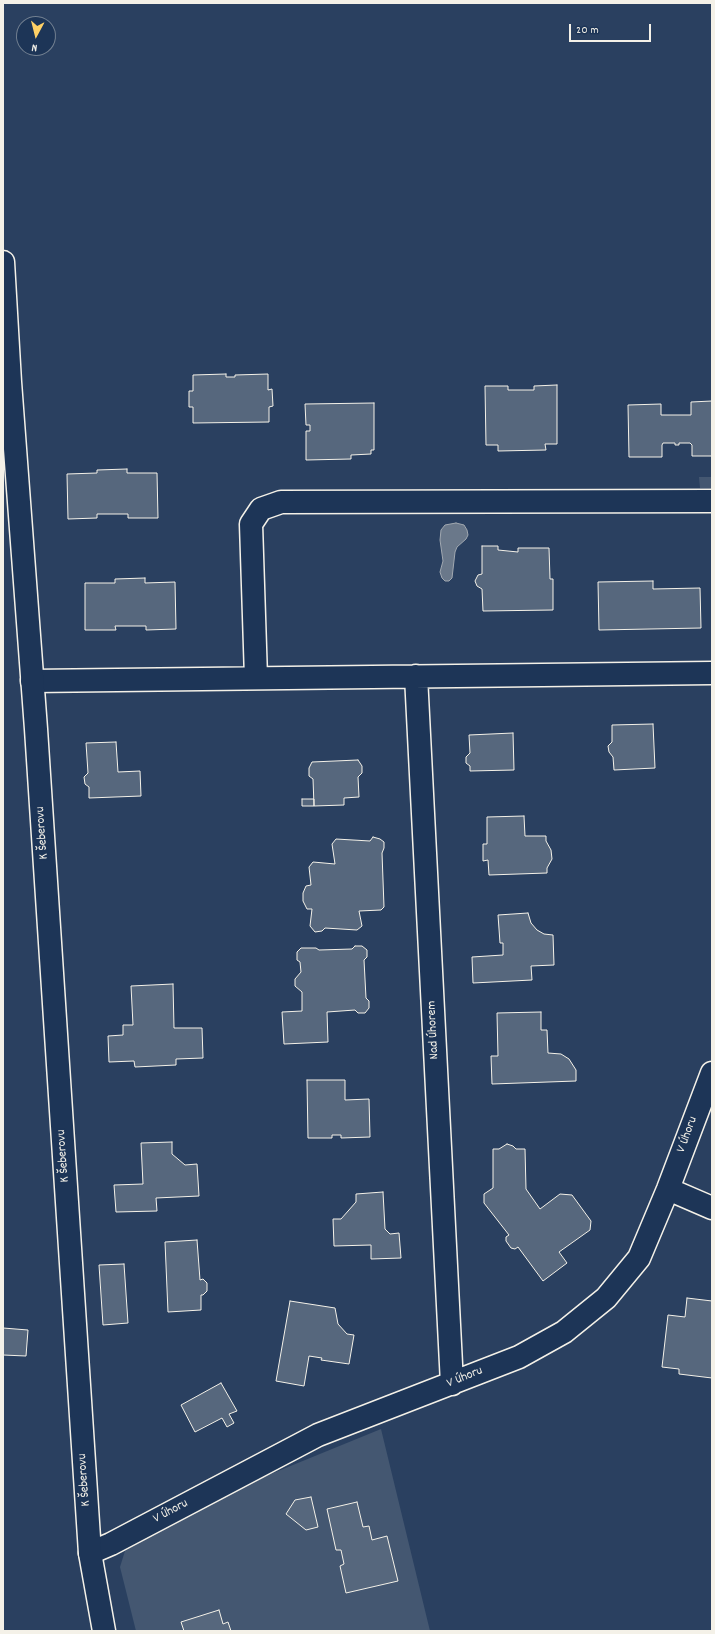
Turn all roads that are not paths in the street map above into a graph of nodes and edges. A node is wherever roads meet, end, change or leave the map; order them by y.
1 (3, 262) edge
2 (712, 501) edge
3 (712, 673) edge
4 (416, 676) junction
5 (256, 678) junction
6 (32, 681) junction
7 (712, 1073) edge
8 (668, 1189) junction
9 (712, 1208) edge
10 (452, 1384) junction
11 (90, 1553) junction
12 (104, 1631) edge

1 - 6 street, K Šeberovu
2 - 5 street
3 - 4 street
4 - 5 street
4 - 10 street, Nad Úhorem
5 - 6 street
6 - 11 street, K Šeberovu
7 - 8 street, V Úhoru
8 - 9 street
8 - 10 street, V Úhoru
10 - 11 street, V Úhoru
11 - 12 street, K Šeberovu

